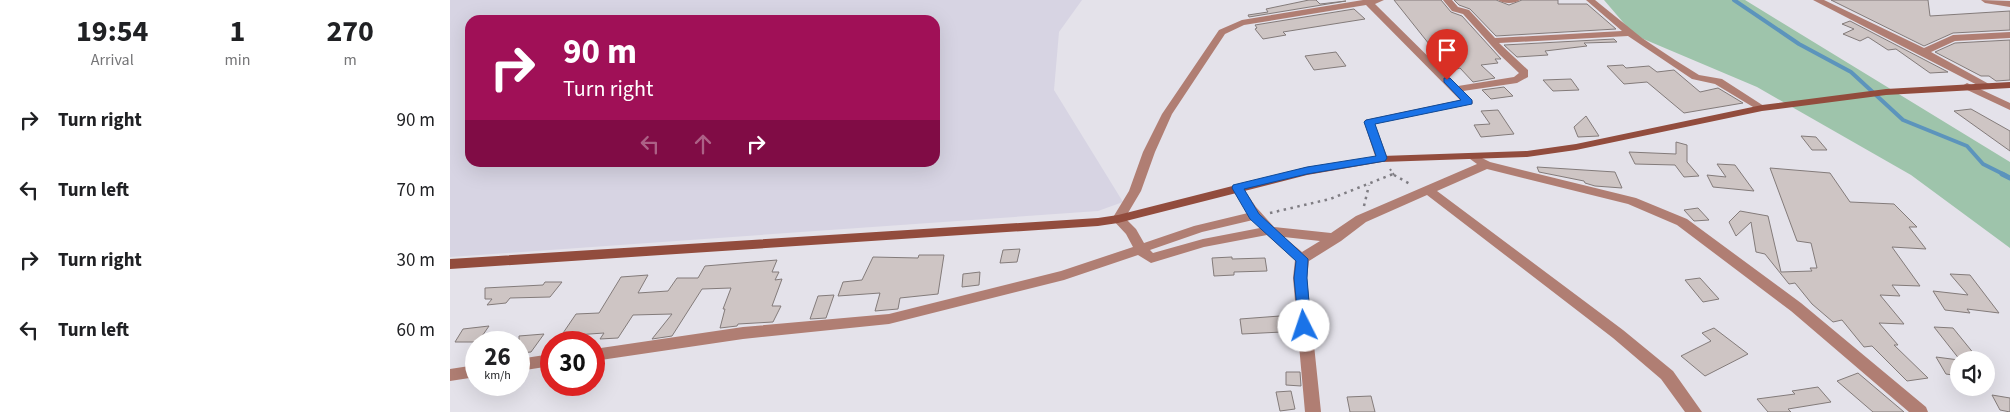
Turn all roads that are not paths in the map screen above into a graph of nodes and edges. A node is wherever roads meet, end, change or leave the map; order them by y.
1 (1380, 0) edge
2 (1447, 0) edge
3 (1502, 0) edge
4 (1516, 0) edge
5 (1590, 0) edge
6 (1817, 0) edge
7 (1986, 0) edge
8 (1368, 1) edge
9 (2010, 4) edge
10 (1630, 33) junction
11 (2010, 35) edge
12 (1492, 41) junction
13 (1924, 52) junction
14 (2010, 85) edge
15 (1967, 86) junction
16 (1986, 86) junction
17 (1457, 90) junction
18 (2010, 107) edge
19 (1762, 108) junction
20 (1472, 156) junction
21 (1382, 158) junction
22 (1486, 165) junction
23 (1237, 188) junction
24 (1428, 190) junction
25 (1254, 216) junction
26 (1118, 219) junction
27 (1268, 231) junction
28 (1336, 238) junction
29 (1141, 250) junction
30 (1302, 259) junction
31 (450, 264) edge
32 (605, 353) edge
33 (465, 372) edge
34 (450, 374) edge
35 (1313, 412) edge
36 (1694, 412) edge
37 (1920, 412) edge

1 - 8 street
2 - 12 street
3 - 4 street
5 - 10 street
6 - 13 street
7 - 9 street
8 - 17 street
8 - 26 street
10 - 12 street
10 - 19 street
11 - 13 street
12 - 17 street
13 - 16 street
14 - 16 street
15 - 16 street
15 - 18 street
15 - 19 street
17 - 21 street
19 - 20 street
20 - 21 street
20 - 22 street
21 - 23 street
22 - 24 street
22 - 37 street
23 - 25 street
23 - 26 street
24 - 28 street
24 - 36 street
25 - 27 street
25 - 29 street
26 - 29 street
26 - 31 street
27 - 28 street
27 - 29 street
27 - 30 street
28 - 30 street
29 - 32 street
30 - 35 street
33 - 34 street

